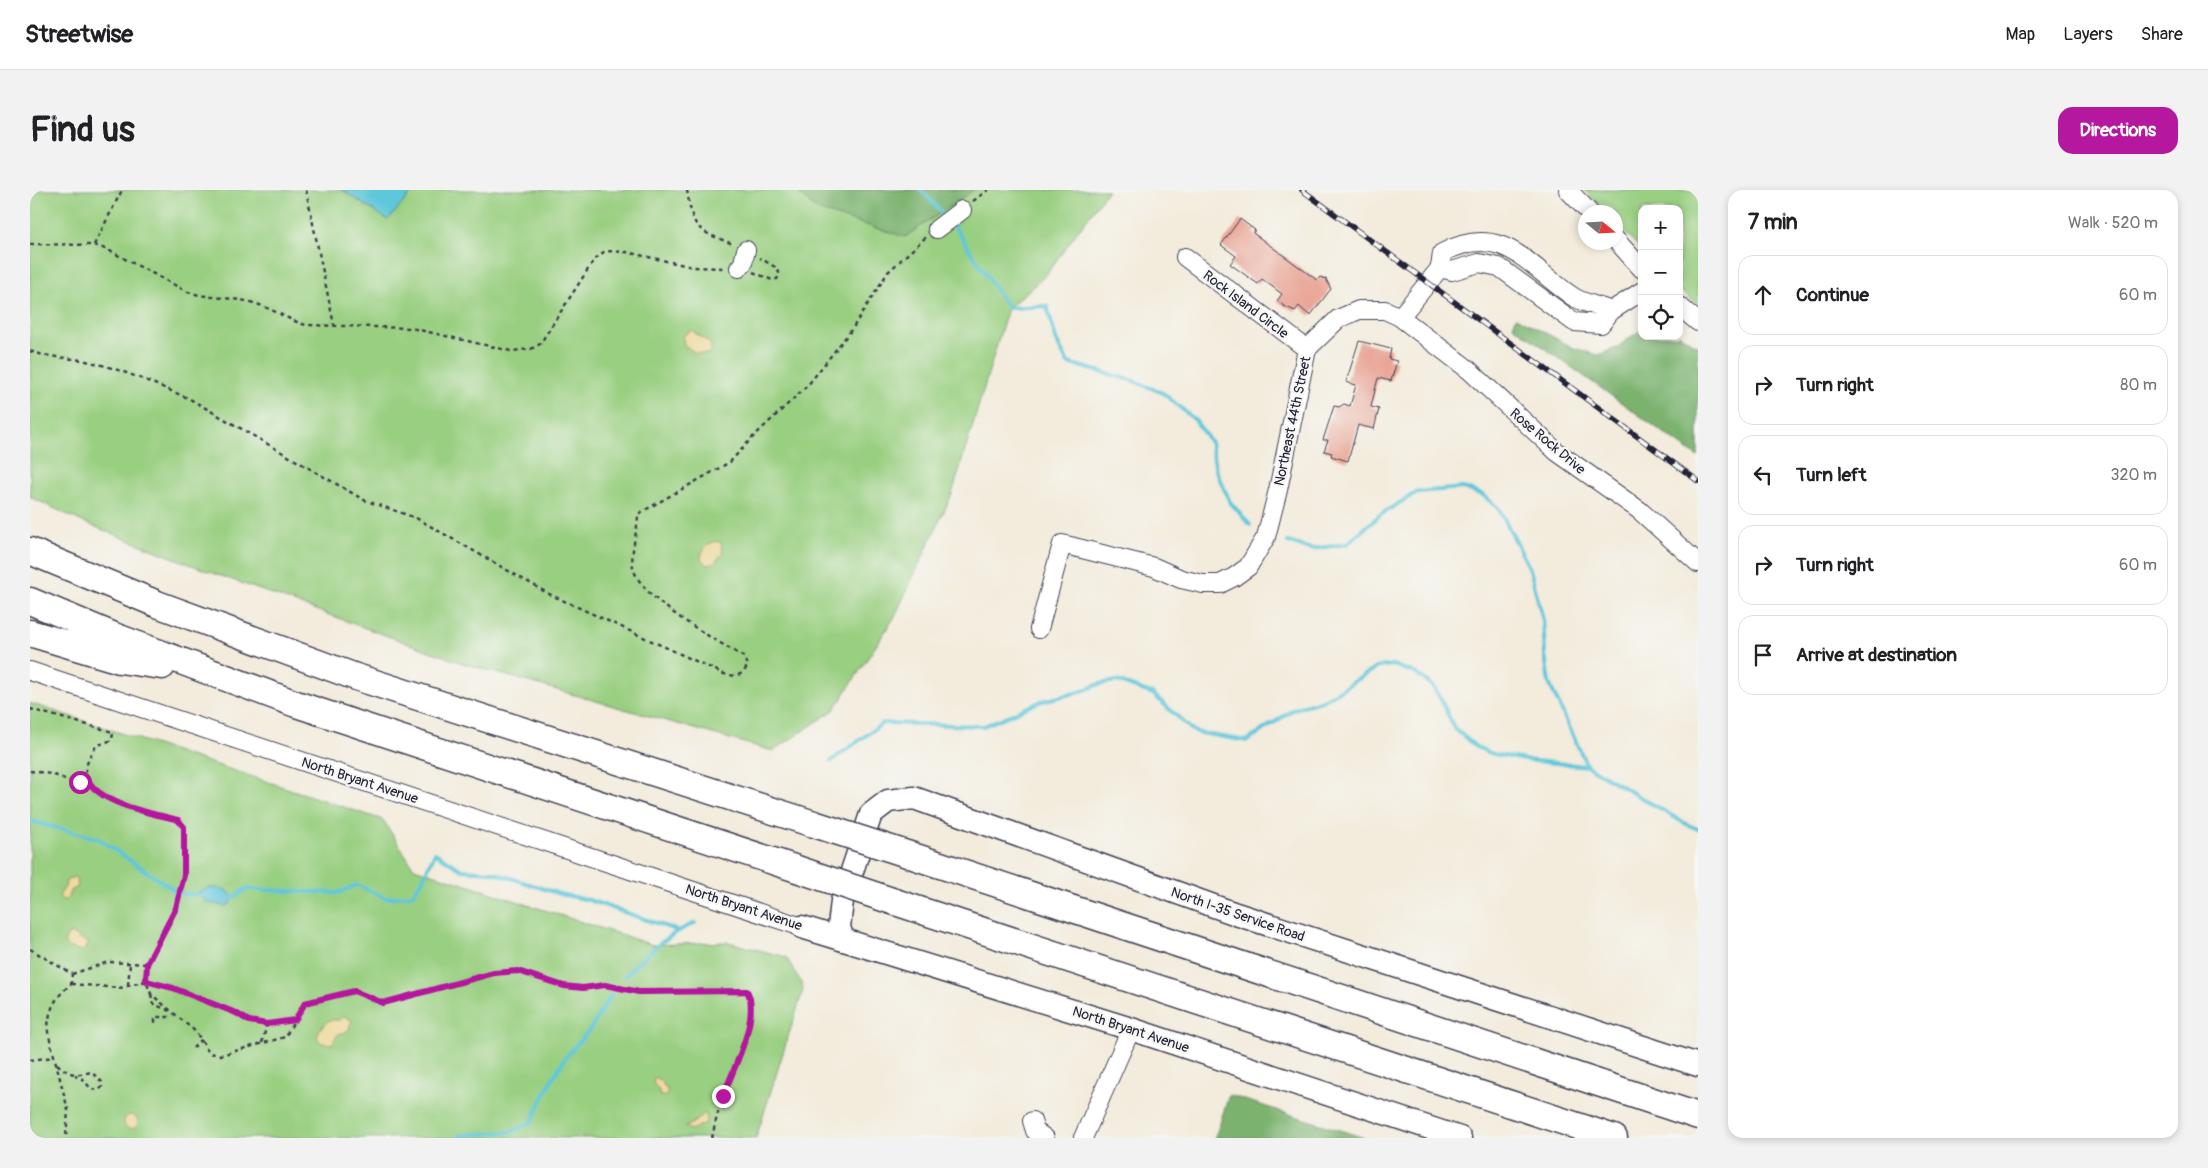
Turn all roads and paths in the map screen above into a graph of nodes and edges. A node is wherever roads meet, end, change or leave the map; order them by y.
1 (122, 190) edge
2 (306, 190) edge
3 (687, 190) edge
4 (1568, 190) edge
5 (1582, 205) edge
6 (962, 210) dead end
7 (936, 229) joint
8 (30, 244) edge
9 (94, 245) junction
10 (1508, 248) junction
11 (1623, 248) edge
12 (746, 250) junction
13 (1185, 257) dead end
14 (1638, 264) edge
15 (1499, 266) junction
16 (739, 268) junction
17 (1440, 268) junction
18 (1560, 286) junction
19 (1638, 294) edge
20 (1547, 302) junction
21 (1583, 303) junction
22 (1683, 309) edge
23 (1611, 311) junction
24 (1400, 317) junction
25 (1574, 322) junction
26 (1698, 322) edge
27 (334, 325) junction
28 (1307, 349) junction
29 (30, 351) edge
30 (30, 550) edge
31 (1698, 562) edge
32 (30, 601) edge
33 (1039, 629) dead end
34 (30, 633) edge
35 (30, 671) edge
36 (212, 674) junction
37 (30, 709) edge
38 (30, 771) edge
39 (88, 780) junction
40 (842, 901) junction
41 (802, 926) junction
42 (843, 940) junction
43 (30, 949) edge
44 (130, 964) junction
45 (147, 964) junction
46 (72, 974) junction
47 (146, 981) junction
48 (71, 984) junction
49 (128, 986) junction
50 (151, 994) junction
51 (295, 1020) junction
52 (267, 1024) junction
53 (155, 1025) dead end
54 (1131, 1029) junction
55 (202, 1038) junction
56 (262, 1044) junction
57 (193, 1048) dead end
58 (54, 1057) junction
59 (30, 1060) edge
60 (56, 1063) junction
61 (1698, 1064) edge
62 (75, 1076) junction
63 (1698, 1116) edge
64 (1032, 1121) dead end
65 (66, 1138) edge
66 (712, 1138) edge
67 (1045, 1138) edge
68 (1083, 1138) edge
69 (1460, 1138) edge
70 (1614, 1138) edge

1 - 9 path
2 - 27 path
3 - 12 path
4 - 5 street
6 - 7 street
7 - 29 path
8 - 9 path
9 - 27 path
10 - 15 street
10 - 17 street
10 - 18 street
11 - 14 street
12 - 16 street
12 - 16 path
13 - 28 street, Rock Island Circle
15 - 17 street
15 - 20 street
16 - 27 path
17 - 24 street
18 - 20 street
18 - 21 street
19 - 23 street
20 - 25 street
21 - 23 street
21 - 25 street
22 - 26 street
23 - 25 street
24 - 28 street, Northeast 44th Street
24 - 31 street, Rose Rock Drive
28 - 33 street, Northeast 44th Street
30 - 63 highway, bridge
32 - 36 highway
34 - 36 highway
35 - 41 street, North Bryant Avenue
36 - 70 highway, bridge
37 - 39 path
38 - 39 path
39 - 45 path
40 - 41 main road
40 - 42 main road, North I-35 Service Road
40 - 61 main road, North I-35 Service Road
41 - 42 main road, North Bryant Avenue
42 - 54 main road, North Bryant Avenue
43 - 46 path
44 - 45 path
44 - 46 path
44 - 49 path
45 - 47 path
46 - 48 path
47 - 49 path
47 - 50 path
47 - 52 path
48 - 49 path
48 - 58 path
50 - 53 path
50 - 55 path
51 - 52 path
51 - 56 path
51 - 66 path
52 - 56 path
54 - 68 street
54 - 69 main road, North Bryant Avenue
55 - 56 path
55 - 57 path
58 - 59 path
58 - 60 path
60 - 62 path
60 - 65 path
62 - 62 path
64 - 67 street

